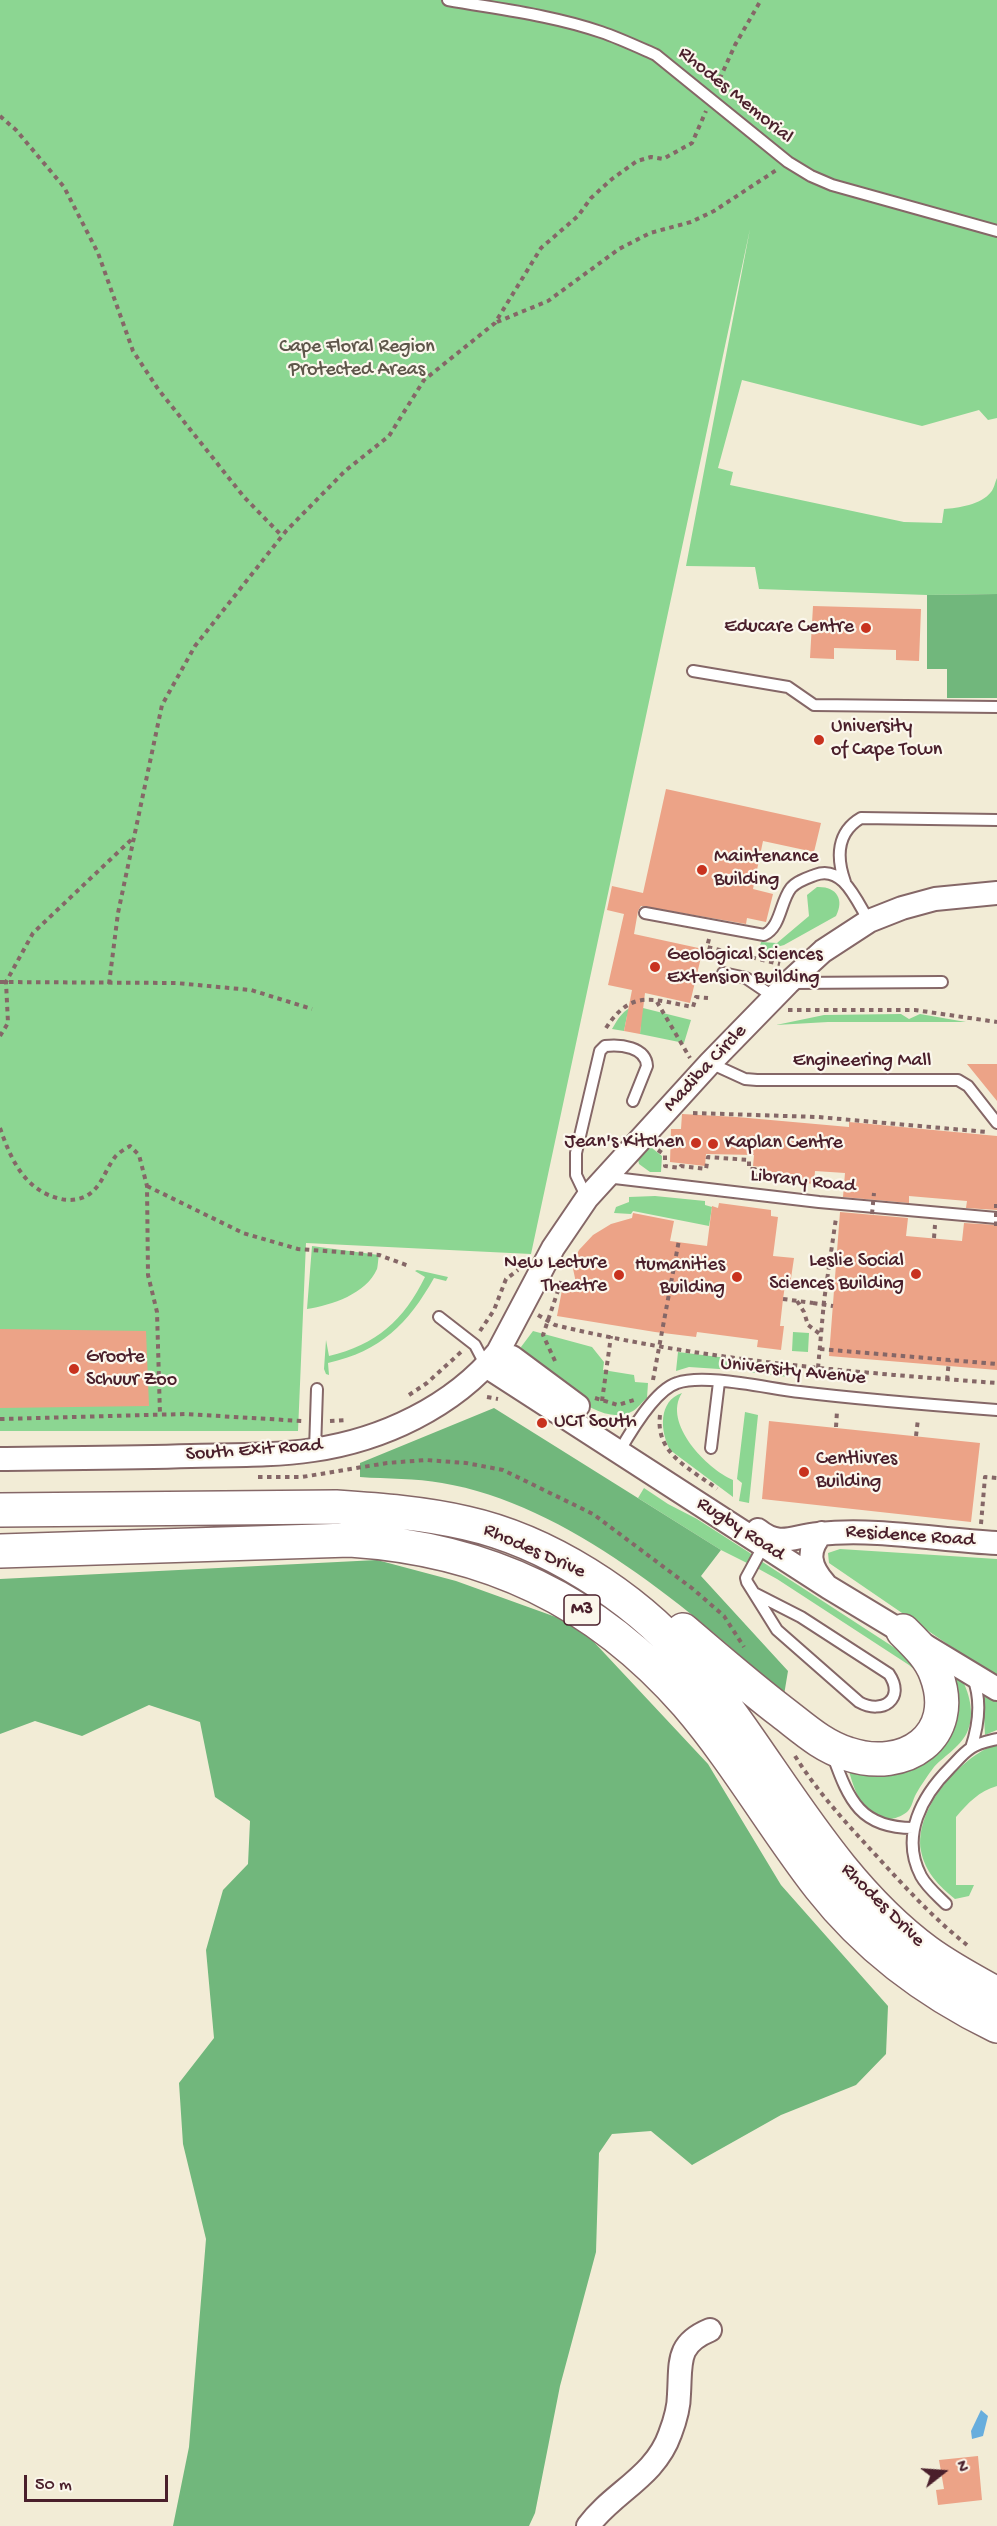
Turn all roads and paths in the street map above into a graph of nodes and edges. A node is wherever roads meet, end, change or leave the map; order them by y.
1 (448, 0) edge
2 (761, 0) edge
3 (710, 99) junction
4 (0, 116) edge
5 (788, 162) junction
6 (997, 231) edge
7 (495, 323) junction
8 (282, 536) junction
9 (693, 671) dead end
10 (997, 706) edge
11 (997, 820) edge
12 (133, 838) junction
13 (846, 885) junction
14 (997, 893) edge
15 (645, 913) dead end
16 (869, 921) junction
17 (712, 927) junction
18 (723, 973) dead end
19 (0, 982) edge
20 (6, 982) junction
21 (779, 982) junction
22 (942, 982) dead end
23 (109, 984) junction
24 (708, 998) dead end
25 (657, 1002) junction
26 (312, 1009) dead end
27 (997, 1022) edge
28 (606, 1028) dead end
29 (0, 1036) edge
30 (688, 1054) dead end
31 (710, 1063) junction
32 (633, 1101) dead end
33 (690, 1113) dead end
34 (997, 1123) edge
35 (0, 1128) edge
36 (997, 1133) edge
37 (657, 1149) dead end
38 (749, 1169) junction
39 (606, 1177) junction
40 (748, 1180) dead end
41 (766, 1181) dead end
42 (147, 1186) junction
43 (874, 1193) dead end
44 (587, 1198) junction
45 (996, 1204) edge
46 (836, 1211) dead end
47 (872, 1215) dead end
48 (996, 1222) edge
49 (679, 1240) dead end
50 (409, 1266) dead end
51 (562, 1274) dead end
52 (783, 1299) dead end
53 (797, 1301) junction
54 (833, 1306) dead end
55 (439, 1317) dead end
56 (555, 1325) dead end
57 (821, 1334) junction
58 (611, 1336) junction
59 (475, 1345) junction
60 (659, 1346) junction
61 (820, 1349) junction
62 (492, 1359) junction
63 (949, 1359) junction
64 (997, 1364) edge
65 (558, 1366) dead end
66 (818, 1368) junction
67 (947, 1380) junction
68 (719, 1382) junction
69 (997, 1383) edge
70 (317, 1389) dead end
71 (646, 1389) dead end
72 (640, 1396) dead end
73 (594, 1397) dead end
74 (602, 1401) junction
75 (664, 1406) dead end
76 (826, 1409) dead end
77 (997, 1410) edge
78 (837, 1411) junction
79 (848, 1412) dead end
80 (160, 1415) junction
81 (909, 1418) dead end
82 (0, 1419) edge
83 (918, 1419) junction
84 (930, 1420) dead end
85 (316, 1422) junction
86 (836, 1427) dead end
87 (916, 1436) dead end
88 (622, 1445) junction
89 (711, 1448) dead end
90 (315, 1450) junction
91 (0, 1459) edge
92 (353, 1468) dead end
93 (997, 1478) edge
94 (720, 1491) dead end
95 (336, 1507) junction
96 (0, 1510) edge
97 (822, 1533) junction
98 (766, 1542) junction
99 (988, 1543) edge
100 (0, 1551) edge
101 (828, 1587) junction
102 (754, 1593) junction
103 (903, 1631) junction
104 (749, 1654) dead end
105 (971, 1673) junction
106 (997, 1689) edge
107 (997, 1739) edge
108 (830, 1748) junction
109 (971, 1748) junction
110 (791, 1749) dead end
111 (913, 1828) junction
112 (946, 1904) dead end
113 (973, 1950) dead end
114 (997, 1994) edge
115 (997, 2026) edge
116 (710, 2330) dead end
117 (588, 2526) edge

1 - 3 lane, Rhodes Memorial
2 - 3 path
3 - 5 lane, Rhodes Memorial
3 - 7 path
4 - 8 path
5 - 6 lane, Rhodes Memorial
5 - 7 path
7 - 8 path
8 - 12 path
9 - 10 lane
11 - 13 lane
12 - 20 path
12 - 23 path
13 - 16 lane
13 - 17 lane
14 - 16 street, Madiba Circle
15 - 17 lane
16 - 21 street, Madiba Circle
17 - 21 path
18 - 21 lane
19 - 20 path
20 - 23 path
20 - 29 path
21 - 22 lane
21 - 27 path
21 - 31 street, Madiba Circle
23 - 26 path
24 - 25 path
25 - 28 path
25 - 30 path
31 - 34 lane, Engineering Mall
31 - 39 street, Madiba Circle
32 - 44 lane
33 - 36 path
35 - 42 path
37 - 38 path
38 - 40 path
38 - 41 path
39 - 44 street, Madiba Circle
39 - 48 lane, Library Road
42 - 50 path
42 - 80 path
43 - 47 path, bridge
44 - 62 street, Madiba Circle
45 - 48 path, bridge
46 - 57 path
49 - 60 path
51 - 65 path
52 - 53 path
53 - 54 path, bridge
53 - 57 path
55 - 59 lane
56 - 58 path
57 - 61 path
58 - 60 path
58 - 74 path
59 - 62 lane
59 - 62 lane
60 - 66 path
60 - 71 path
61 - 63 path
61 - 66 path
62 - 88 street, Rugby Road
62 - 90 street, South Exit Road
63 - 64 path
63 - 67 path
66 - 67 path
67 - 69 path
68 - 77 lane, University Avenue
68 - 88 lane, University Avenue
68 - 89 lane
70 - 85 lane
72 - 74 path
73 - 74 path
75 - 94 path
76 - 78 path
78 - 79 path
78 - 86 path
80 - 82 path
80 - 85 path
81 - 83 path
83 - 84 path
83 - 87 path
85 - 90 lane
88 - 98 street, Rugby Road
90 - 91 street, South Exit Road
92 - 104 path
93 - 99 path
95 - 96 highway, Rhodes Drive / M3
95 - 108 highway
95 - 114 highway, Rhodes Drive / M3
97 - 98 street, Rugby Road
97 - 99 street, Residence Road
97 - 101 street
98 - 101 street, Rugby Road
98 - 102 lane
100 - 115 highway, Rhodes Drive / M3
101 - 103 street, Rugby Road
102 - 102 lane
103 - 105 street, Rugby Road
103 - 108 highway
105 - 106 street, Rugby Road
105 - 109 lane
107 - 109 lane
108 - 111 lane
109 - 111 lane
110 - 113 path
111 - 112 lane
116 - 117 street

